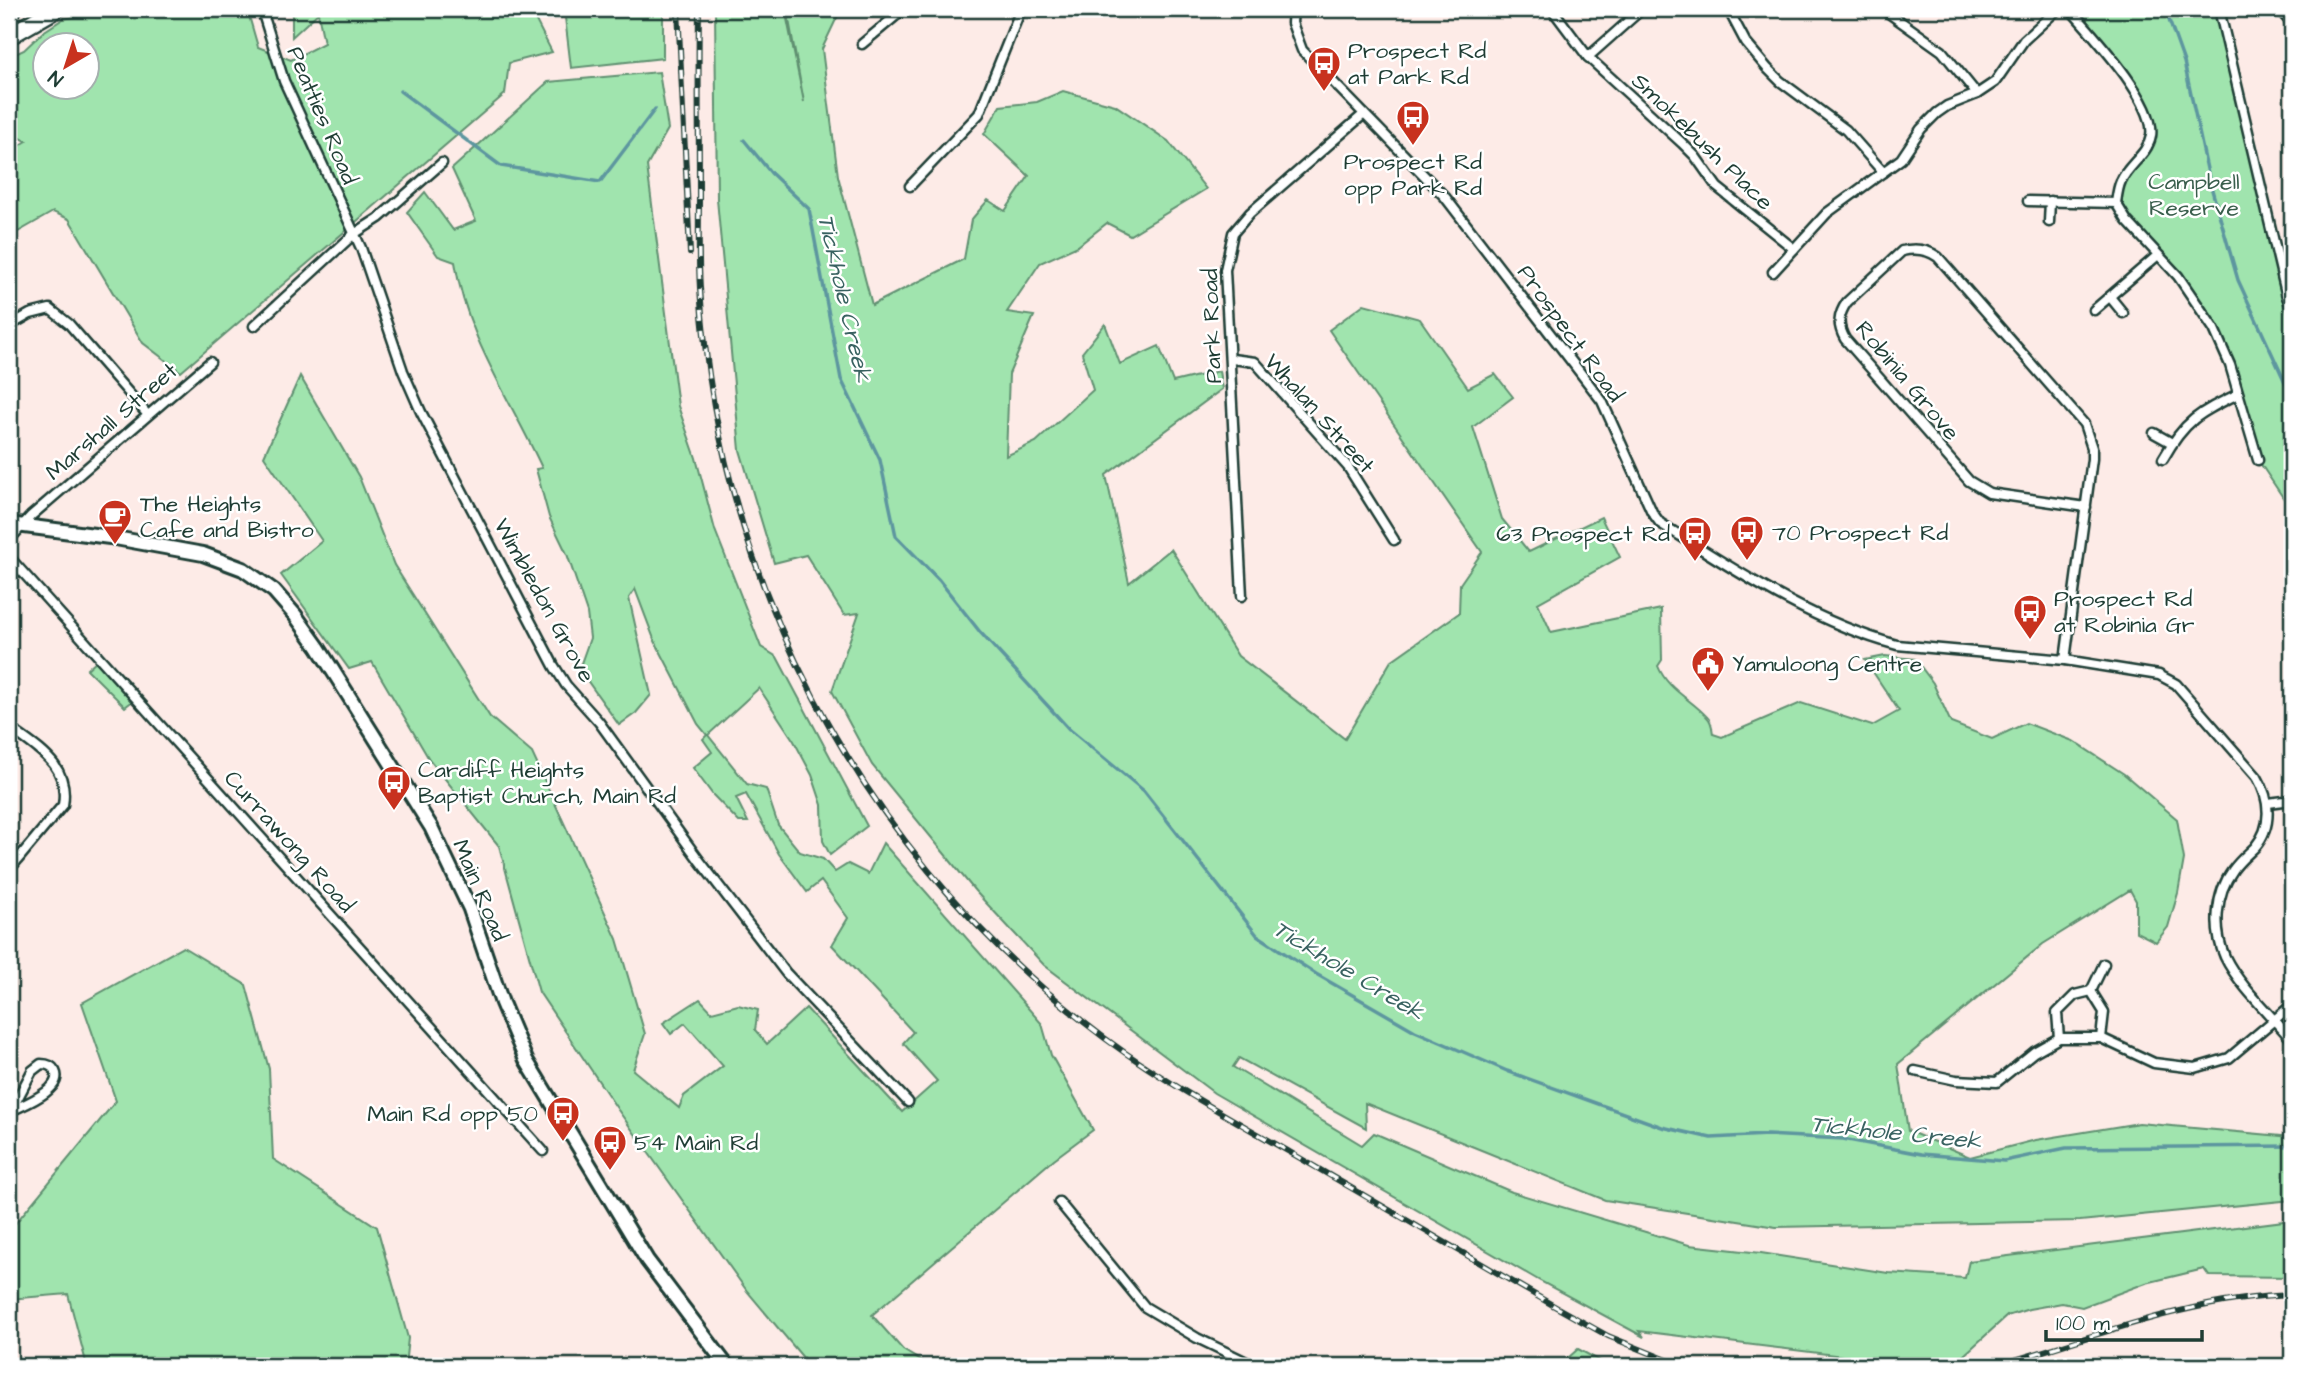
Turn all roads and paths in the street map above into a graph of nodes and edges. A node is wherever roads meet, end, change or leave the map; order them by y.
1 (13, 9) edge
2 (56, 9) edge
3 (265, 9) edge
4 (904, 9) edge
5 (1021, 9) edge
6 (1293, 9) edge
7 (1552, 9) edge
8 (1642, 9) edge
9 (1728, 9) edge
10 (1883, 9) edge
11 (2058, 9) edge
12 (2070, 9) edge
13 (2219, 9) edge
14 (2279, 9) edge
15 (9, 11) edge
16 (2292, 24) edge
17 (9, 36) edge
18 (862, 44) dead end
19 (1588, 57) junction
20 (1977, 94) junction
21 (1364, 114) junction
22 (442, 163) dead end
23 (1883, 172) junction
24 (910, 186) dead end
25 (2028, 201) dead end
26 (2050, 201) junction
27 (2116, 203) junction
28 (2049, 222) dead end
29 (354, 234) junction
30 (1794, 249) junction
31 (2158, 254) junction
32 (1773, 272) dead end
33 (2110, 297) junction
34 (2292, 309) edge
35 (2094, 310) dead end
36 (2123, 313) dead end
37 (254, 326) dead end
38 (9, 327) edge
39 (1232, 359) junction
40 (209, 362) dead end
41 (2238, 394) junction
42 (147, 414) junction
43 (2154, 433) dead end
44 (2172, 443) junction
45 (2163, 459) dead end
46 (2258, 460) dead end
47 (2086, 507) junction
48 (15, 524) edge
49 (9, 540) edge
50 (1394, 540) dead end
51 (9, 557) edge
52 (1242, 596) dead end
53 (2065, 660) junction
54 (9, 727) edge
55 (2292, 800) edge
56 (2268, 803) junction
57 (9, 870) edge
58 (2104, 964) dead end
59 (2091, 991) junction
60 (2292, 1005) edge
61 (2275, 1020) junction
62 (2059, 1038) junction
63 (2101, 1038) junction
64 (2292, 1040) edge
65 (1915, 1071) dead end
66 (908, 1102) dead end
67 (11, 1112) edge
68 (543, 1151) dead end
69 (1059, 1202) dead end
70 (727, 1366) edge
71 (1255, 1366) edge

1 - 15 highway
2 - 17 highway
3 - 29 street, Peatties Road
4 - 18 street
5 - 24 street
6 - 21 street, Prospect Road
7 - 19 street, Smokebush Place
8 - 19 street
9 - 23 street
10 - 20 street
11 - 20 street
12 - 27 street
13 - 34 street
14 - 16 street
19 - 30 street, Smokebush Place
20 - 23 street
21 - 39 street, Park Road
21 - 53 street, Prospect Road
22 - 29 street
23 - 30 street
25 - 26 street
26 - 27 street
26 - 28 street
27 - 31 street
29 - 37 street
29 - 66 street, Wimbledon Grove
30 - 32 street
31 - 33 street
31 - 41 street
33 - 35 street
33 - 36 street
38 - 42 street
39 - 50 street, Whalan Street
39 - 52 street, Park Road
40 - 42 street, Marshall Street
41 - 44 street
41 - 46 street
42 - 48 street, Marshall Street
43 - 44 street
44 - 45 street
47 - 47 street, Robinia Grove
47 - 53 street, Robinia Grove
48 - 49 street, Marshall Street
48 - 70 main road, Main Road
51 - 68 street, Currawong Road
53 - 56 street, Prospect Road
54 - 57 street
55 - 56 street
56 - 61 street
58 - 59 street
59 - 62 street
59 - 63 street
60 - 61 street
61 - 63 street
61 - 64 street
62 - 63 street
62 - 65 street
67 - 67 street
69 - 71 street

